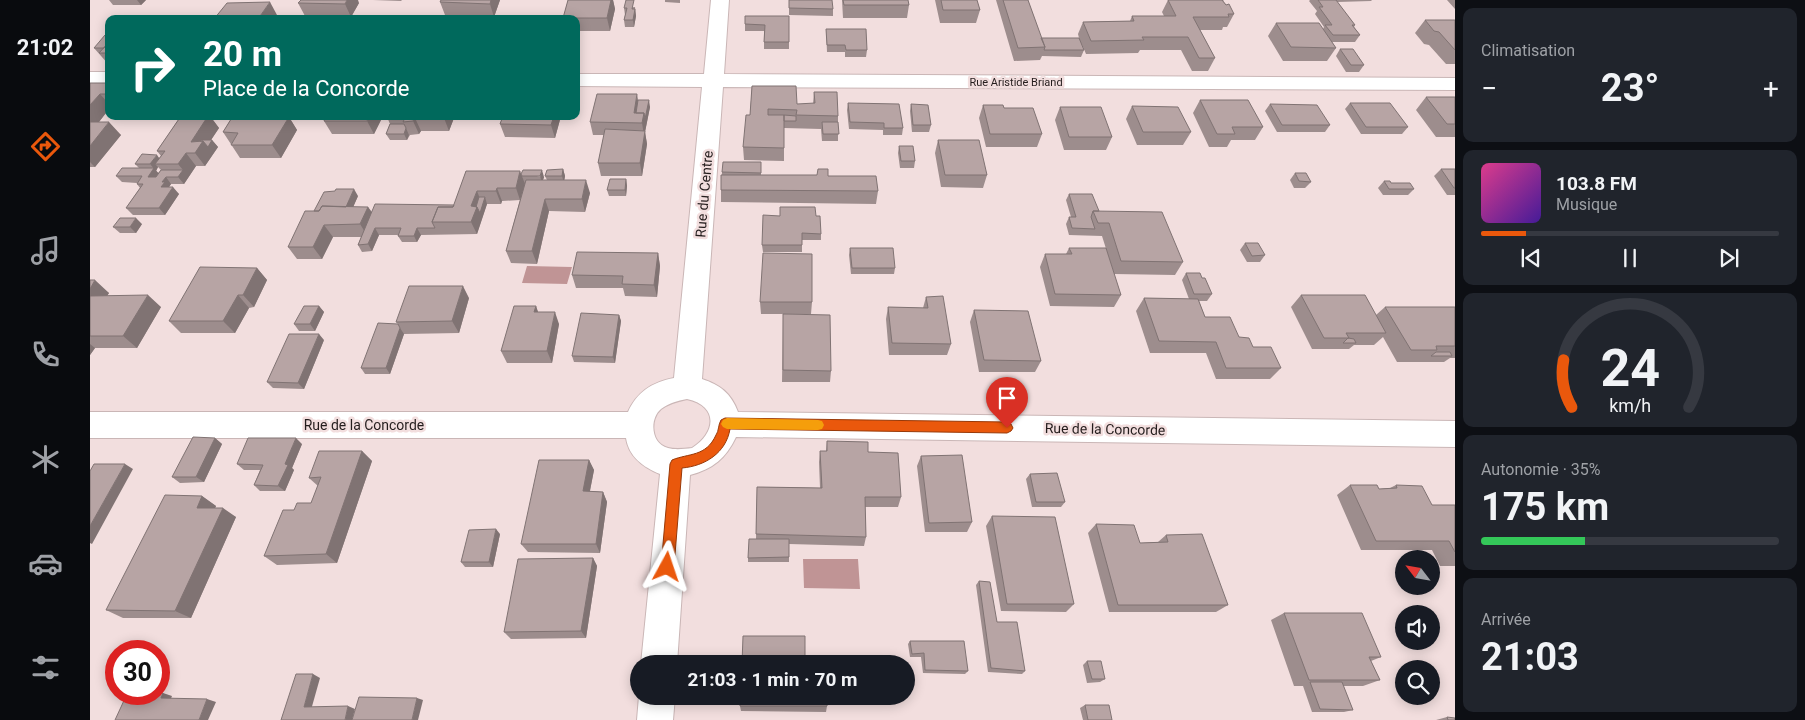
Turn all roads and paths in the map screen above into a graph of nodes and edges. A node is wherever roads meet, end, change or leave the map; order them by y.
1 (720, 0) edge
2 (90, 78) edge
3 (105, 78) edge
4 (580, 80) edge
5 (714, 80) junction
6 (1455, 84) edge
7 (687, 387) junction
8 (725, 424) junction
9 (90, 425) edge
10 (638, 425) junction
11 (1455, 434) edge
12 (676, 464) junction
13 (660, 655) edge
14 (656, 705) edge
15 (655, 720) edge

1 - 5 street, Rue du Centre
2 - 3 street
4 - 5 street, Rue Aristide Briand
5 - 6 street, Rue Aristide Briand
5 - 7 street, Rue du Centre
7 - 8 street
7 - 10 street
8 - 11 street, Rue de la Concorde
8 - 12 street
9 - 10 street, Rue de la Concorde
10 - 12 street
12 - 13 street
14 - 15 street

